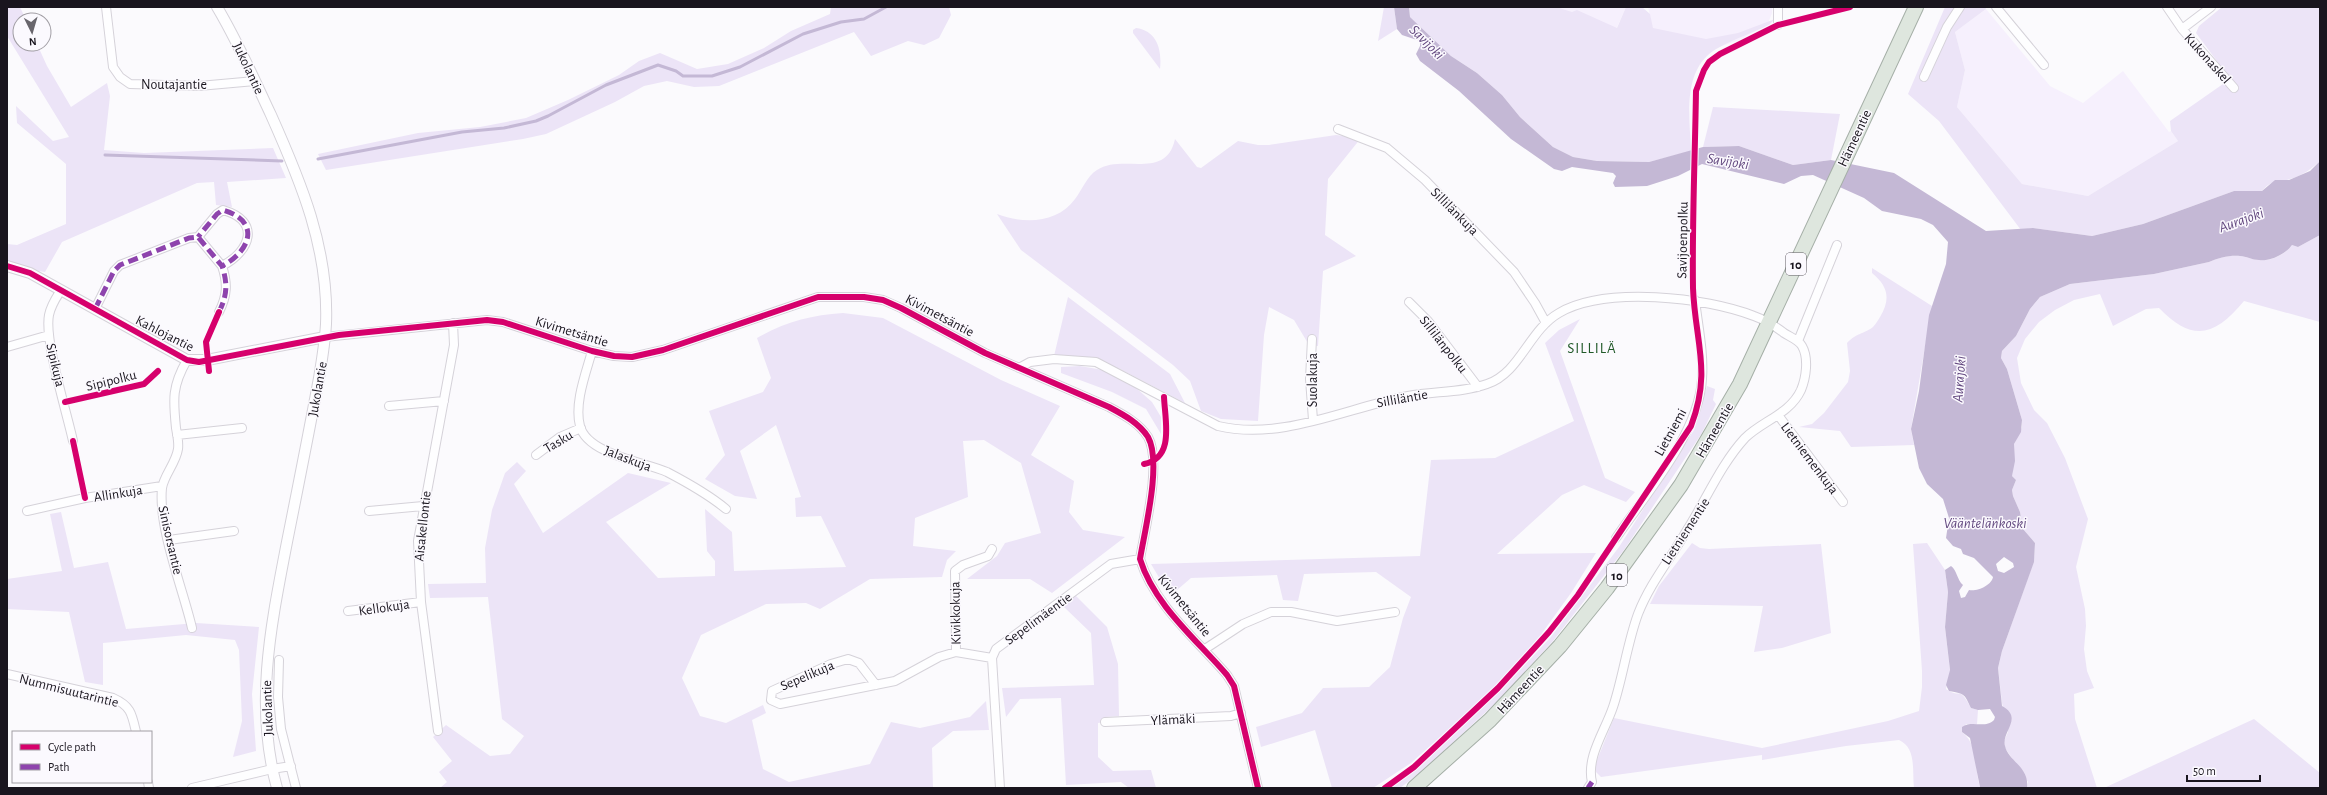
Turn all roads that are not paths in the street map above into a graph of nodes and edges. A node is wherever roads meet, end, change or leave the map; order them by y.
1 (106, 7) edge
2 (217, 7) edge
3 (1778, 7) edge
4 (1916, 7) edge
5 (1960, 7) edge
6 (1996, 7) edge
7 (2167, 7) edge
8 (2211, 7) edge
9 (1778, 25) dead end
10 (2182, 29) junction
11 (2044, 65) dead end
12 (1924, 77) dead end
13 (255, 81) junction
14 (2234, 88) dead end
15 (1338, 129) dead end
16 (198, 237) junction
17 (1837, 245) dead end
18 (7, 266) edge
19 (222, 266) junction
20 (61, 290) junction
21 (1695, 300) junction
22 (1409, 302) dead end
23 (95, 309) junction
24 (220, 312) dead end
25 (1768, 322) junction
26 (453, 323) junction
27 (1546, 323) junction
28 (49, 335) junction
29 (325, 337) junction
30 (1312, 339) dead end
31 (1798, 342) junction
32 (7, 347) edge
33 (592, 351) junction
34 (187, 360) junction
35 (1019, 368) junction
36 (1478, 387) junction
37 (444, 401) junction
38 (389, 406) dead end
39 (1778, 415) junction
40 (1313, 420) junction
41 (242, 428) dead end
42 (580, 428) junction
43 (177, 436) junction
44 (73, 441) dead end
45 (536, 455) dead end
46 (162, 486) junction
47 (1843, 502) dead end
48 (423, 506) junction
49 (726, 509) dead end
50 (369, 510) dead end
51 (28, 511) dead end
52 (234, 531) dead end
53 (1616, 538) dead end
54 (169, 540) junction
55 (992, 549) dead end
56 (1140, 559) junction
57 (421, 602) junction
58 (348, 611) dead end
59 (1395, 612) dead end
60 (192, 628) dead end
61 (1205, 649) junction
62 (956, 652) junction
63 (992, 658) junction
64 (279, 660) dead end
65 (7, 674) edge
66 (876, 685) junction
67 (1241, 713) junction
68 (1105, 722) dead end
69 (136, 731) edge
70 (438, 731) dead end
71 (291, 766) junction
72 (272, 769) junction
73 (1590, 785) edge
74 (192, 788) edge
75 (277, 788) edge
76 (296, 788) edge
77 (1000, 788) edge
78 (1258, 788) edge
79 (1414, 788) edge

1 - 13 street, Noutajantie
2 - 13 street, Jukolantie
3 - 9 street
4 - 25 highway, Hämeentie / 10
5 - 12 street
6 - 11 street
7 - 10 street, Kukonaskel
8 - 10 street, Kukonaskel
10 - 14 street, Kukonaskel
13 - 29 street, Jukolantie
15 - 27 street, Sillilänkuja
16 - 19 street
16 - 19 street
16 - 23 street
17 - 31 street
18 - 20 street, Kahlojantie
19 - 24 street
20 - 23 street, Kahlojantie
20 - 28 street, Sipikuja
21 - 25 street, Silliläntie
21 - 27 street, Silliläntie
21 - 53 street, Lietniemi
22 - 36 street, Sillilänpolku
23 - 34 street, Kahlojantie
25 - 31 street, Lietniementie
25 - 79 highway, Hämeentie / 10
26 - 29 street, Kivimetsäntie
26 - 33 street, Kivimetsäntie
26 - 37 street, Aisakellontie
27 - 36 street, Silliläntie
28 - 32 street
28 - 44 street, Sipikuja
29 - 34 street, Kahlojantie
29 - 72 street, Jukolantie
30 - 40 street, Suolakuja
31 - 39 street, Lietniementie
33 - 35 street, Kivimetsäntie
33 - 42 street
34 - 43 street, Sinisorsantie
35 - 40 street, Silliläntie
35 - 56 street, Kivimetsäntie
36 - 40 street, Silliläntie
37 - 38 street
37 - 48 street, Aisakellontie
39 - 47 street, Lietniemenkuja
39 - 73 street, Lietniementie
41 - 43 street
42 - 45 street, Tasku
42 - 49 street, Jalaskuja
43 - 46 street, Sinisorsantie
46 - 51 street, Allinkuja
46 - 54 street, Sinisorsantie
48 - 50 street
48 - 57 street, Aisakellontie
52 - 54 street
54 - 60 street, Sinisorsantie
55 - 62 street, Kivikkokuja
56 - 61 street, Kivimetsäntie
56 - 63 street, Sepelimäentie
57 - 58 street, Kellokuja
57 - 70 street, Aisakellontie
59 - 61 street
61 - 67 street, Kivimetsäntie
62 - 63 street, Sepelikuja
62 - 66 street, Sepelikuja
63 - 77 street
64 - 71 street
65 - 69 street, Nummisuutarintie
66 - 66 street, Sepelikuja
67 - 68 street, Ylämäki
67 - 78 street, Kivimetsäntie
71 - 72 street
71 - 76 street
72 - 74 street
72 - 75 street, Jukolantie

